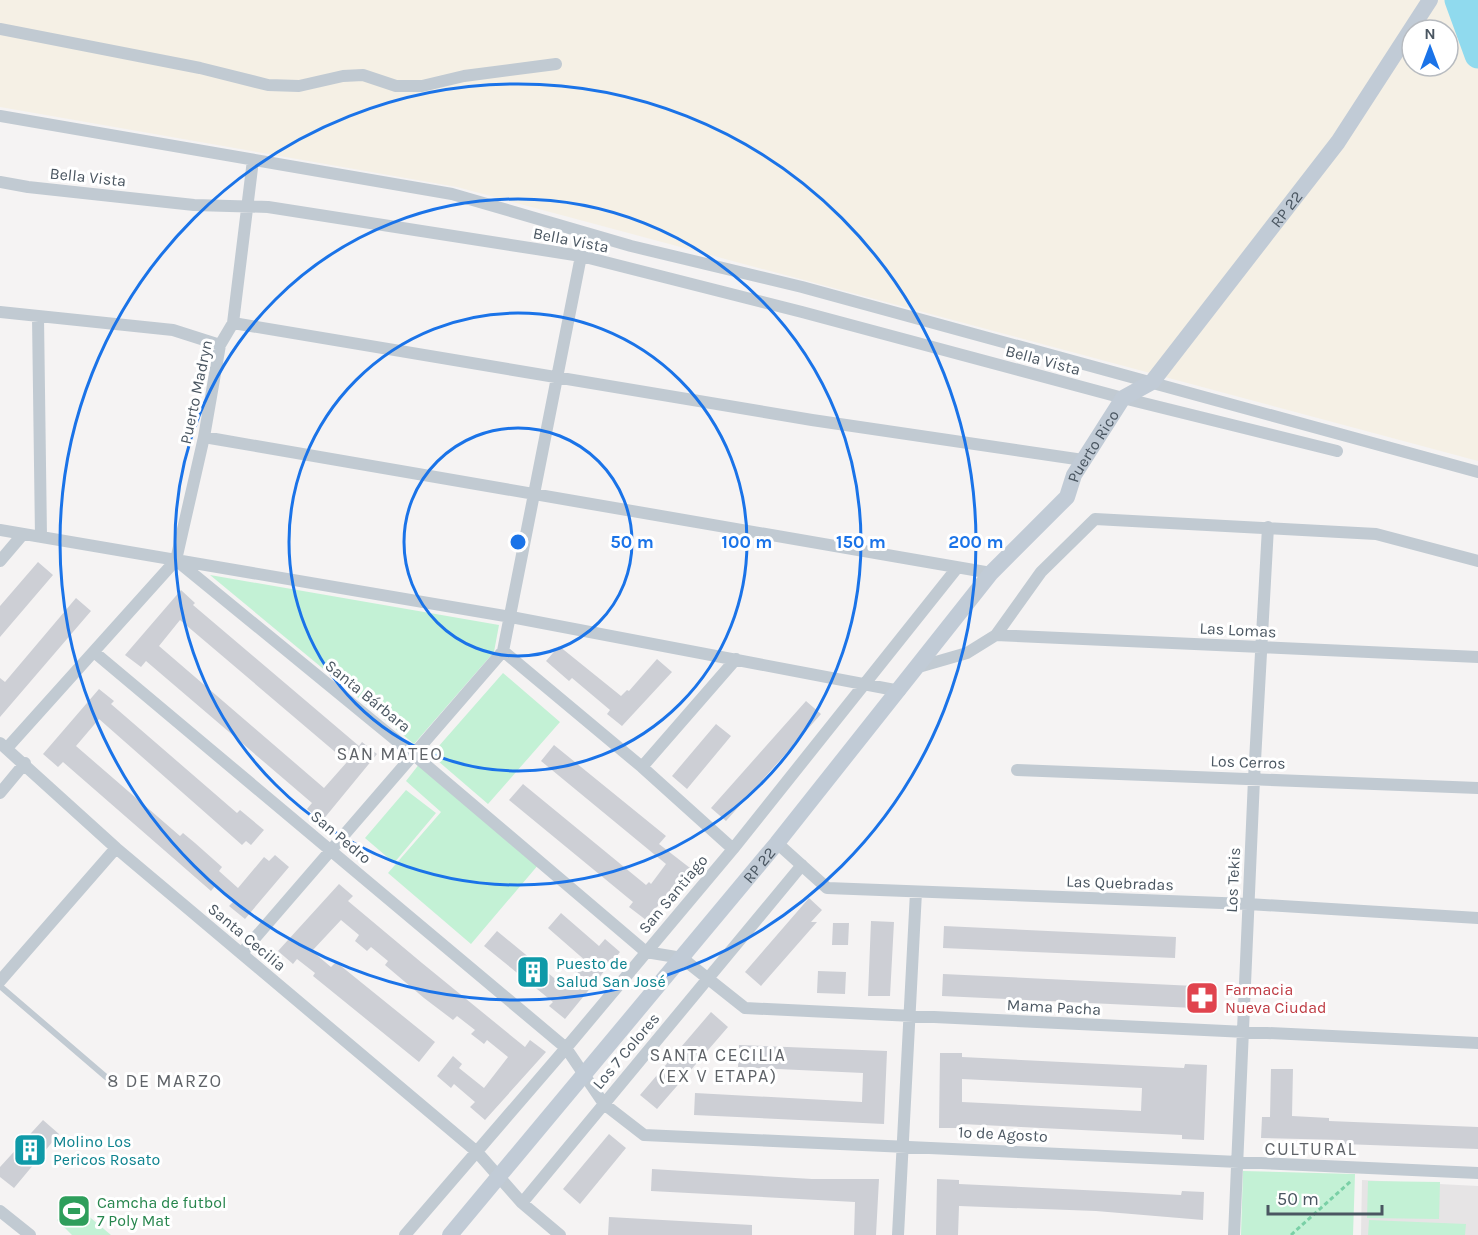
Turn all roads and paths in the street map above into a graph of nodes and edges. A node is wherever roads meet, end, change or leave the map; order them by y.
1 (1430, 0) edge
2 (0, 29) edge
3 (556, 64) dead end
4 (0, 116) edge
5 (253, 160) junction
6 (0, 182) edge
7 (248, 206) junction
8 (581, 256) junction
9 (0, 312) edge
10 (38, 317) junction
11 (233, 323) junction
12 (220, 345) junction
13 (556, 378) junction
14 (1152, 382) junction
15 (1123, 398) junction
16 (204, 437) junction
17 (1337, 451) dead end
18 (1083, 460) junction
19 (1478, 472) edge
20 (536, 493) junction
21 (1067, 496) joint
22 (1268, 527) junction
23 (0, 530) edge
24 (23, 534) junction
25 (41, 537) junction
26 (176, 560) junction
27 (0, 561) edge
28 (1478, 561) edge
29 (957, 568) junction
30 (991, 573) junction
31 (511, 617) junction
32 (996, 635) junction
33 (1262, 648) junction
34 (503, 651) junction
35 (94, 652) junction
36 (1478, 657) edge
37 (736, 659) junction
38 (922, 666) dead end
39 (864, 684) junction
40 (900, 691) junction
41 (3, 746) edge
42 (413, 754) junction
43 (25, 763) junction
44 (642, 767) junction
45 (1017, 770) dead end
46 (1254, 779) junction
47 (1478, 788) edge
48 (0, 793) edge
49 (777, 843) junction
50 (116, 848) junction
51 (733, 849) junction
52 (331, 851) junction
53 (802, 865) junction
54 (916, 892) junction
55 (1248, 904) junction
56 (1478, 918) edge
57 (646, 952) junction
58 (242, 953) junction
59 (682, 958) junction
60 (708, 979) junction
61 (0, 981) edge
62 (0, 986) edge
63 (910, 1016) junction
64 (1242, 1032) junction
65 (1478, 1043) edge
66 (566, 1048) junction
67 (585, 1076) junction
68 (106, 1077) dead end
69 (604, 1104) junction
70 (903, 1146) junction
71 (477, 1152) junction
72 (1237, 1161) junction
73 (1365, 1168) junction
74 (1478, 1173) edge
75 (501, 1176) junction
76 (522, 1203) junction
77 (0, 1211) edge
78 (30, 1235) edge
79 (405, 1235) edge
80 (450, 1235) edge
81 (560, 1235) edge
82 (898, 1235) edge
83 (1234, 1235) edge
84 (1291, 1235) edge

1 - 14 street, RP 22
2 - 3 street
4 - 5 street
5 - 7 street, Puerto Madryn
5 - 14 street
6 - 7 street, Bella Vista
7 - 8 street, Bella Vista
7 - 11 street, Puerto Madryn
8 - 13 street
8 - 15 street, Bella Vista
9 - 10 street
10 - 12 street
10 - 25 street
11 - 12 street, Puerto Madryn
11 - 13 street
12 - 16 street, Puerto Madryn
13 - 18 street
13 - 20 street
14 - 15 street, RP 22
14 - 19 street
15 - 17 street, Bella Vista
15 - 18 street, Puerto Rico
16 - 20 street
16 - 26 street, Puerto Madryn
18 - 21 street, Puerto Rico
20 - 29 street
20 - 31 street
21 - 30 street, RP 22
22 - 28 street
22 - 32 street
22 - 33 street, Los Tekis
23 - 24 street
24 - 25 street
24 - 27 street
25 - 26 street
26 - 31 street
26 - 35 street
26 - 42 street, Santa Bárbara
29 - 30 street
29 - 39 street, San Santiago
30 - 40 street, RP 22
31 - 34 street
31 - 37 street
32 - 33 street, Las Lomas
32 - 38 street
33 - 36 street, Las Lomas
33 - 46 street, Los Tekis
34 - 42 street
34 - 44 street
35 - 41 street
35 - 52 street, San Pedro
37 - 39 street
37 - 44 street
39 - 40 street
39 - 51 street, San Santiago
40 - 49 street, RP 22
41 - 43 street, Santa Cecilia
42 - 52 street
42 - 57 street, Santa Bárbara
43 - 48 street
43 - 50 street, Santa Cecilia
44 - 51 street
45 - 46 street, Los Cerros
46 - 47 street, Los Cerros
46 - 55 street, Los Tekis
49 - 53 street, Las Quebradas
49 - 59 street, RP 22
50 - 58 street, Santa Cecilia
50 - 61 street
51 - 57 street, San Santiago
52 - 58 street
52 - 66 street, San Pedro
53 - 54 street, Las Quebradas
53 - 60 street, Los 7 Colores
54 - 55 street, Las Quebradas
54 - 63 street
55 - 56 street, Las Quebradas
55 - 64 street, Los Tekis
57 - 59 street, Mama Pacha
57 - 66 street, San Santiago
58 - 71 street, Santa Cecilia
59 - 60 street, Mama Pacha
59 - 67 street, RP 22
60 - 63 street, Mama Pacha
60 - 69 street, Los 7 Colores
62 - 68 lane
63 - 64 street, Mama Pacha
63 - 70 street
64 - 65 street, Mama Pacha
64 - 72 street, Los Tekis
66 - 67 street, 1º de Agosto
66 - 71 street, San Santiago
67 - 69 street, 1º de Agosto
67 - 75 street, RP 22
69 - 70 street, 1º de Agosto
69 - 76 street, Los 7 Colores
70 - 72 street, 1º de Agosto
70 - 82 street
71 - 75 street, Santa Cecilia
71 - 79 street, San Santiago
72 - 73 street, 1º de Agosto
72 - 83 street, Los Tekis
73 - 74 street, 1º de Agosto
73 - 84 path
75 - 76 street, Santa Cecilia
75 - 80 street, RP 22
76 - 81 street, Santa Cecilia
77 - 78 street

